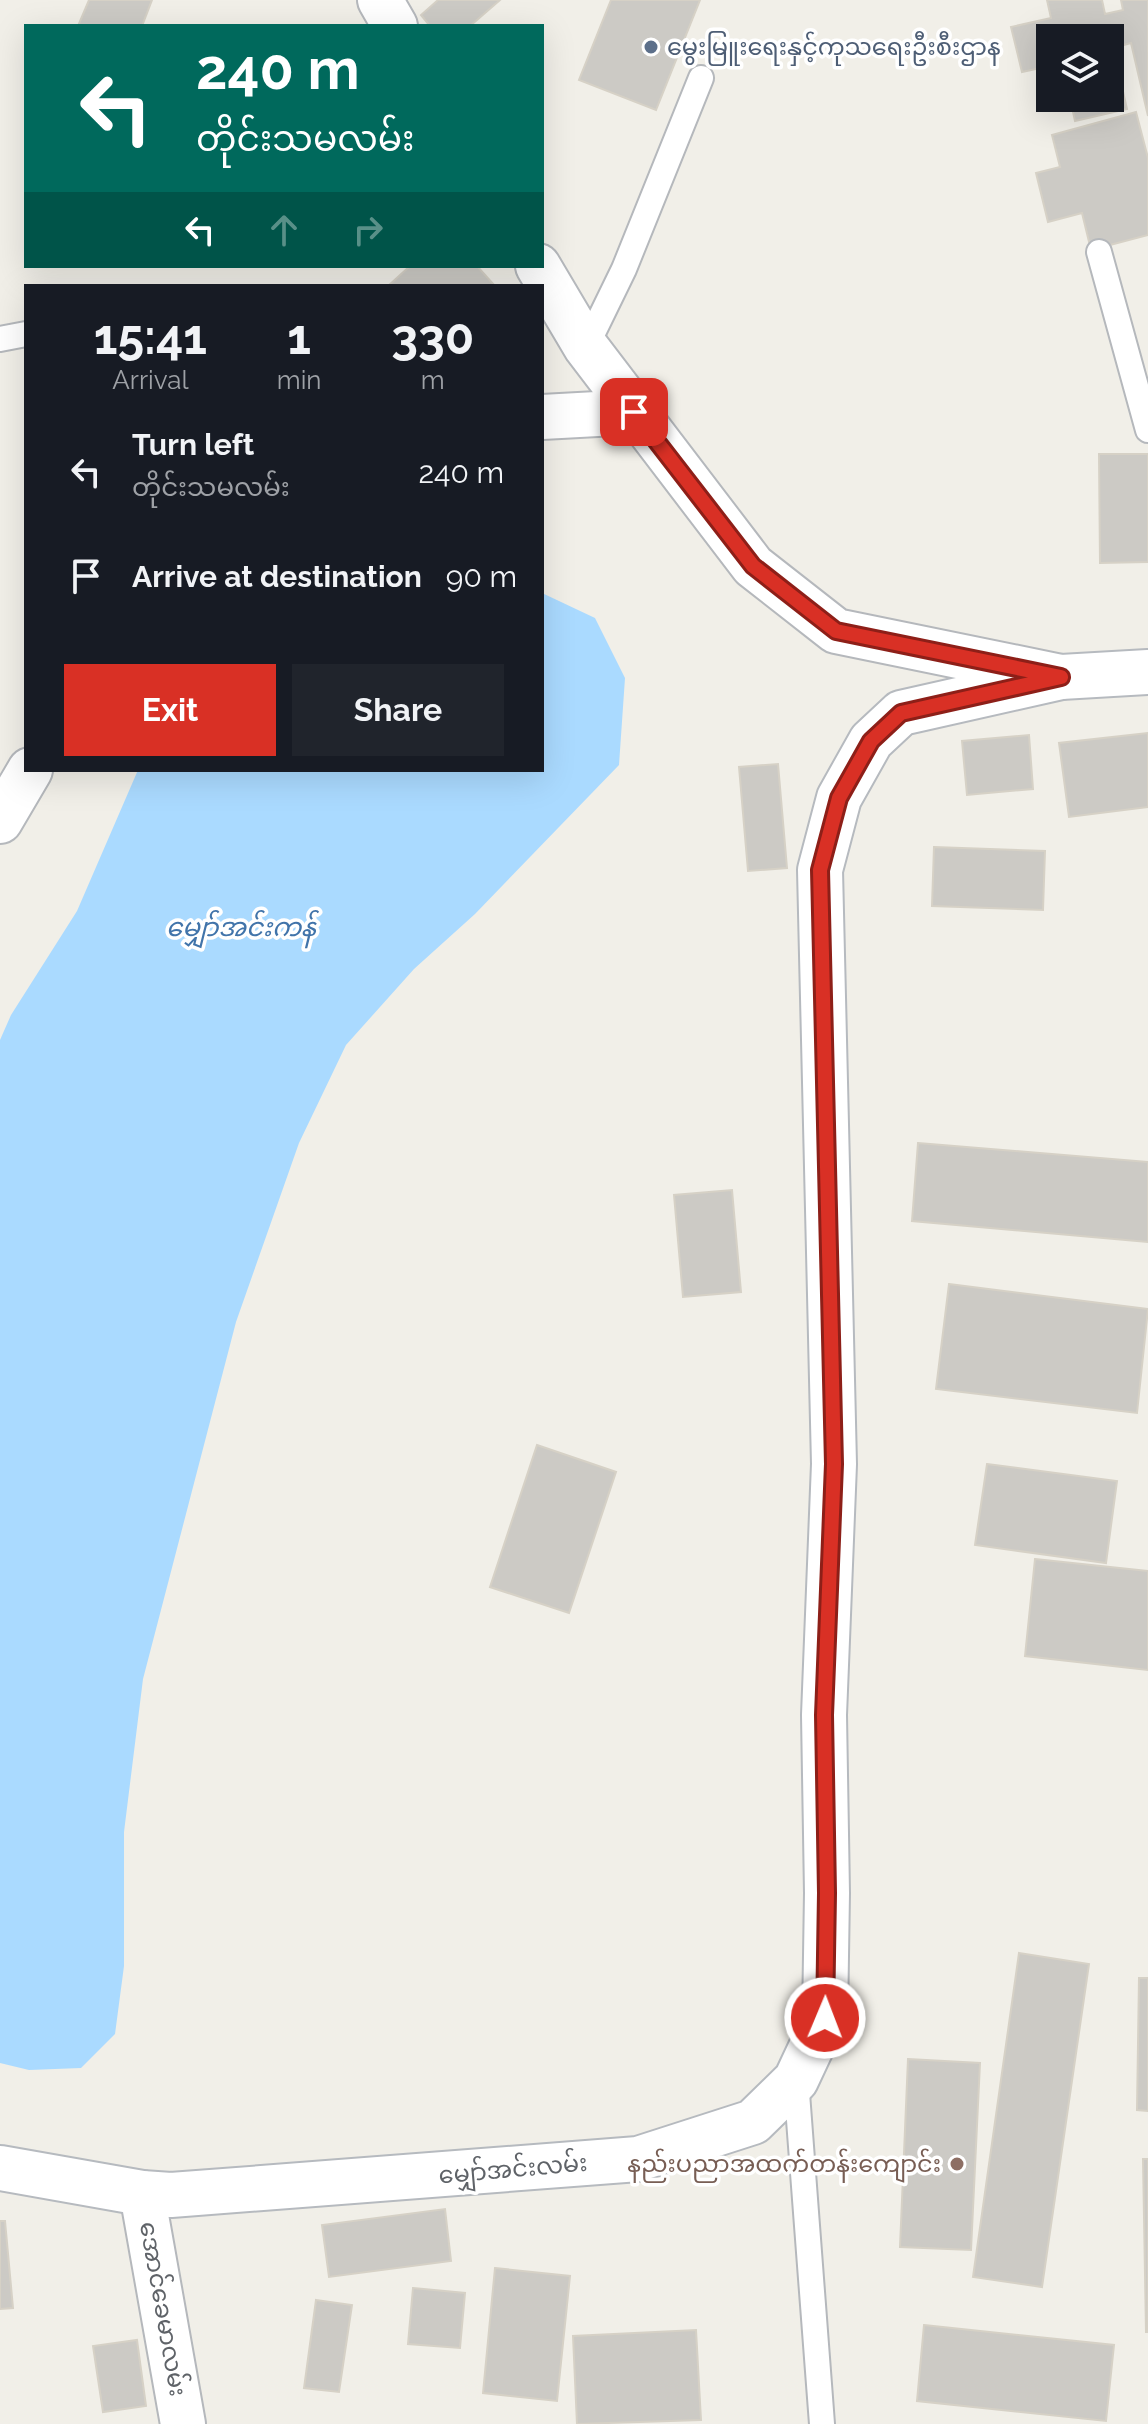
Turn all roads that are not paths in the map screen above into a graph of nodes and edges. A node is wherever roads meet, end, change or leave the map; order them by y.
1 (380, 0) edge
2 (394, 24) edge
3 (701, 78) dead end
4 (1099, 252) dead end
5 (539, 268) edge
6 (24, 334) edge
7 (0, 339) edge
8 (586, 347) junction
9 (634, 412) junction
10 (544, 417) edge
11 (1148, 430) edge
12 (1148, 672) edge
13 (1061, 677) junction
14 (29, 772) edge
15 (0, 821) edge
16 (796, 2080) junction
17 (0, 2168) edge
18 (142, 2193) junction
19 (183, 2424) edge
20 (822, 2424) edge

1 - 2 street
3 - 8 lane
4 - 11 lane
5 - 8 street
6 - 7 lane
8 - 9 street
9 - 10 street
9 - 13 street
12 - 13 street, မျှော်အင်းလမ်း
13 - 16 street, မျှော်အင်းလမ်း
14 - 15 street
16 - 18 street, မျှော်အင်းလမ်း
16 - 20 lane
17 - 18 street, မျှော်အင်းလမ်း
18 - 19 street, အောင်ခေမာလမ်း

